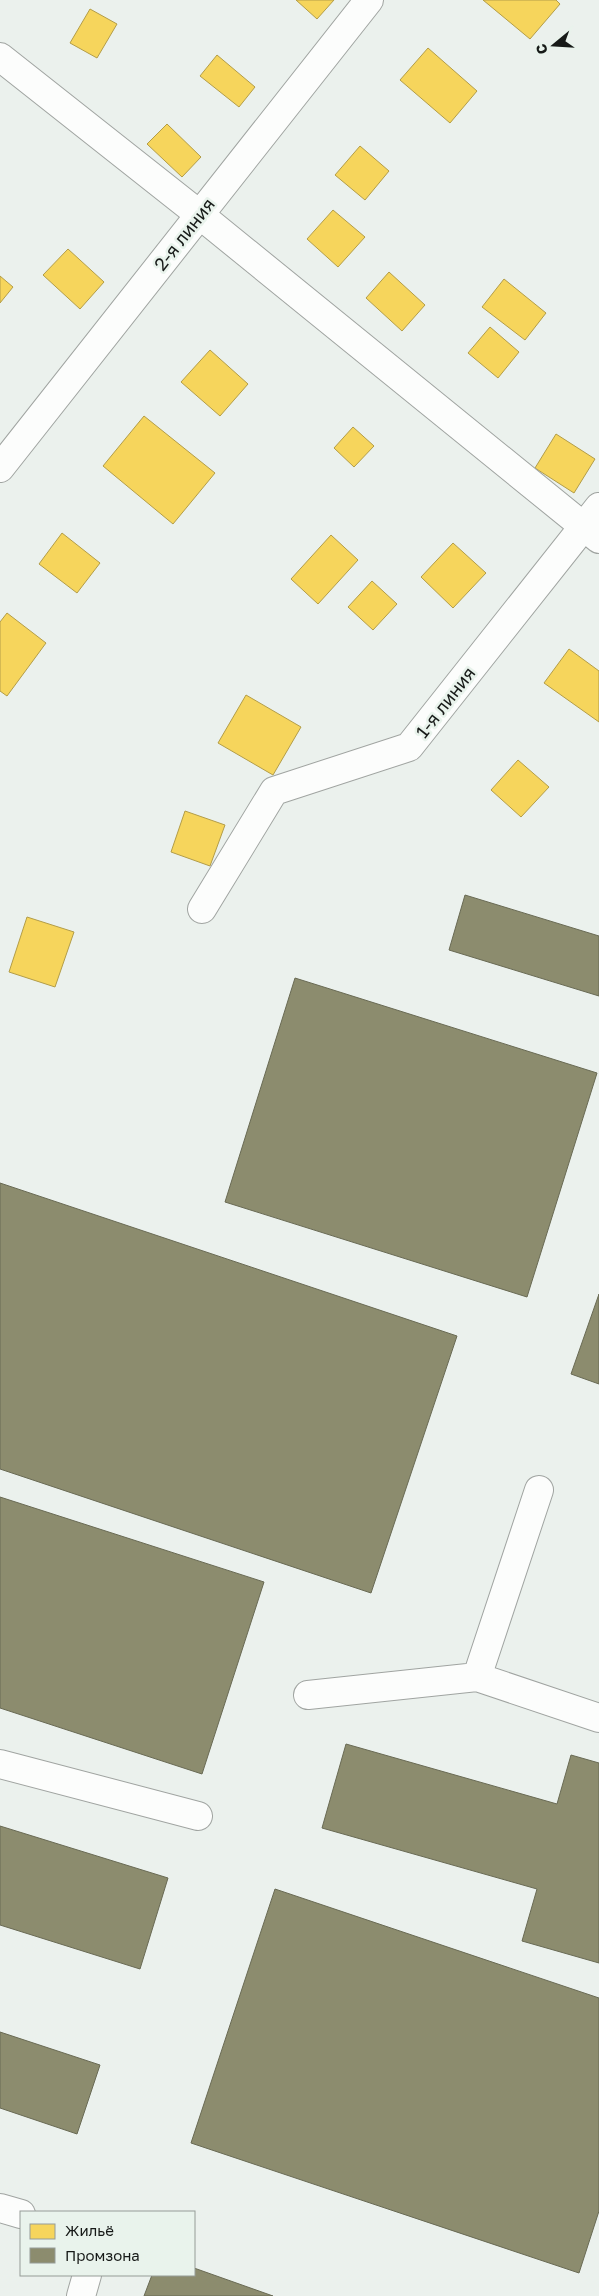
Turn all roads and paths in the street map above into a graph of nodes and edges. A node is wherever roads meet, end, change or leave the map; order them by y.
1 (369, 0) edge
2 (0, 57) edge
3 (200, 215) junction
4 (0, 468) edge
5 (594, 524) edge
6 (202, 909) dead end
7 (539, 1490) dead end
8 (476, 1677) junction
9 (308, 1695) dead end
10 (599, 1718) edge
11 (0, 1764) edge
12 (198, 1816) dead end
13 (0, 2208) edge
14 (20, 2214) edge
15 (87, 2276) edge
16 (82, 2296) edge

1 - 3 street, 2-я линия
2 - 3 street
3 - 4 street, 2-я линия
3 - 5 street
5 - 6 street, 1-я линия
7 - 8 street
8 - 9 street
8 - 10 street
11 - 12 street
13 - 14 street
15 - 16 street

